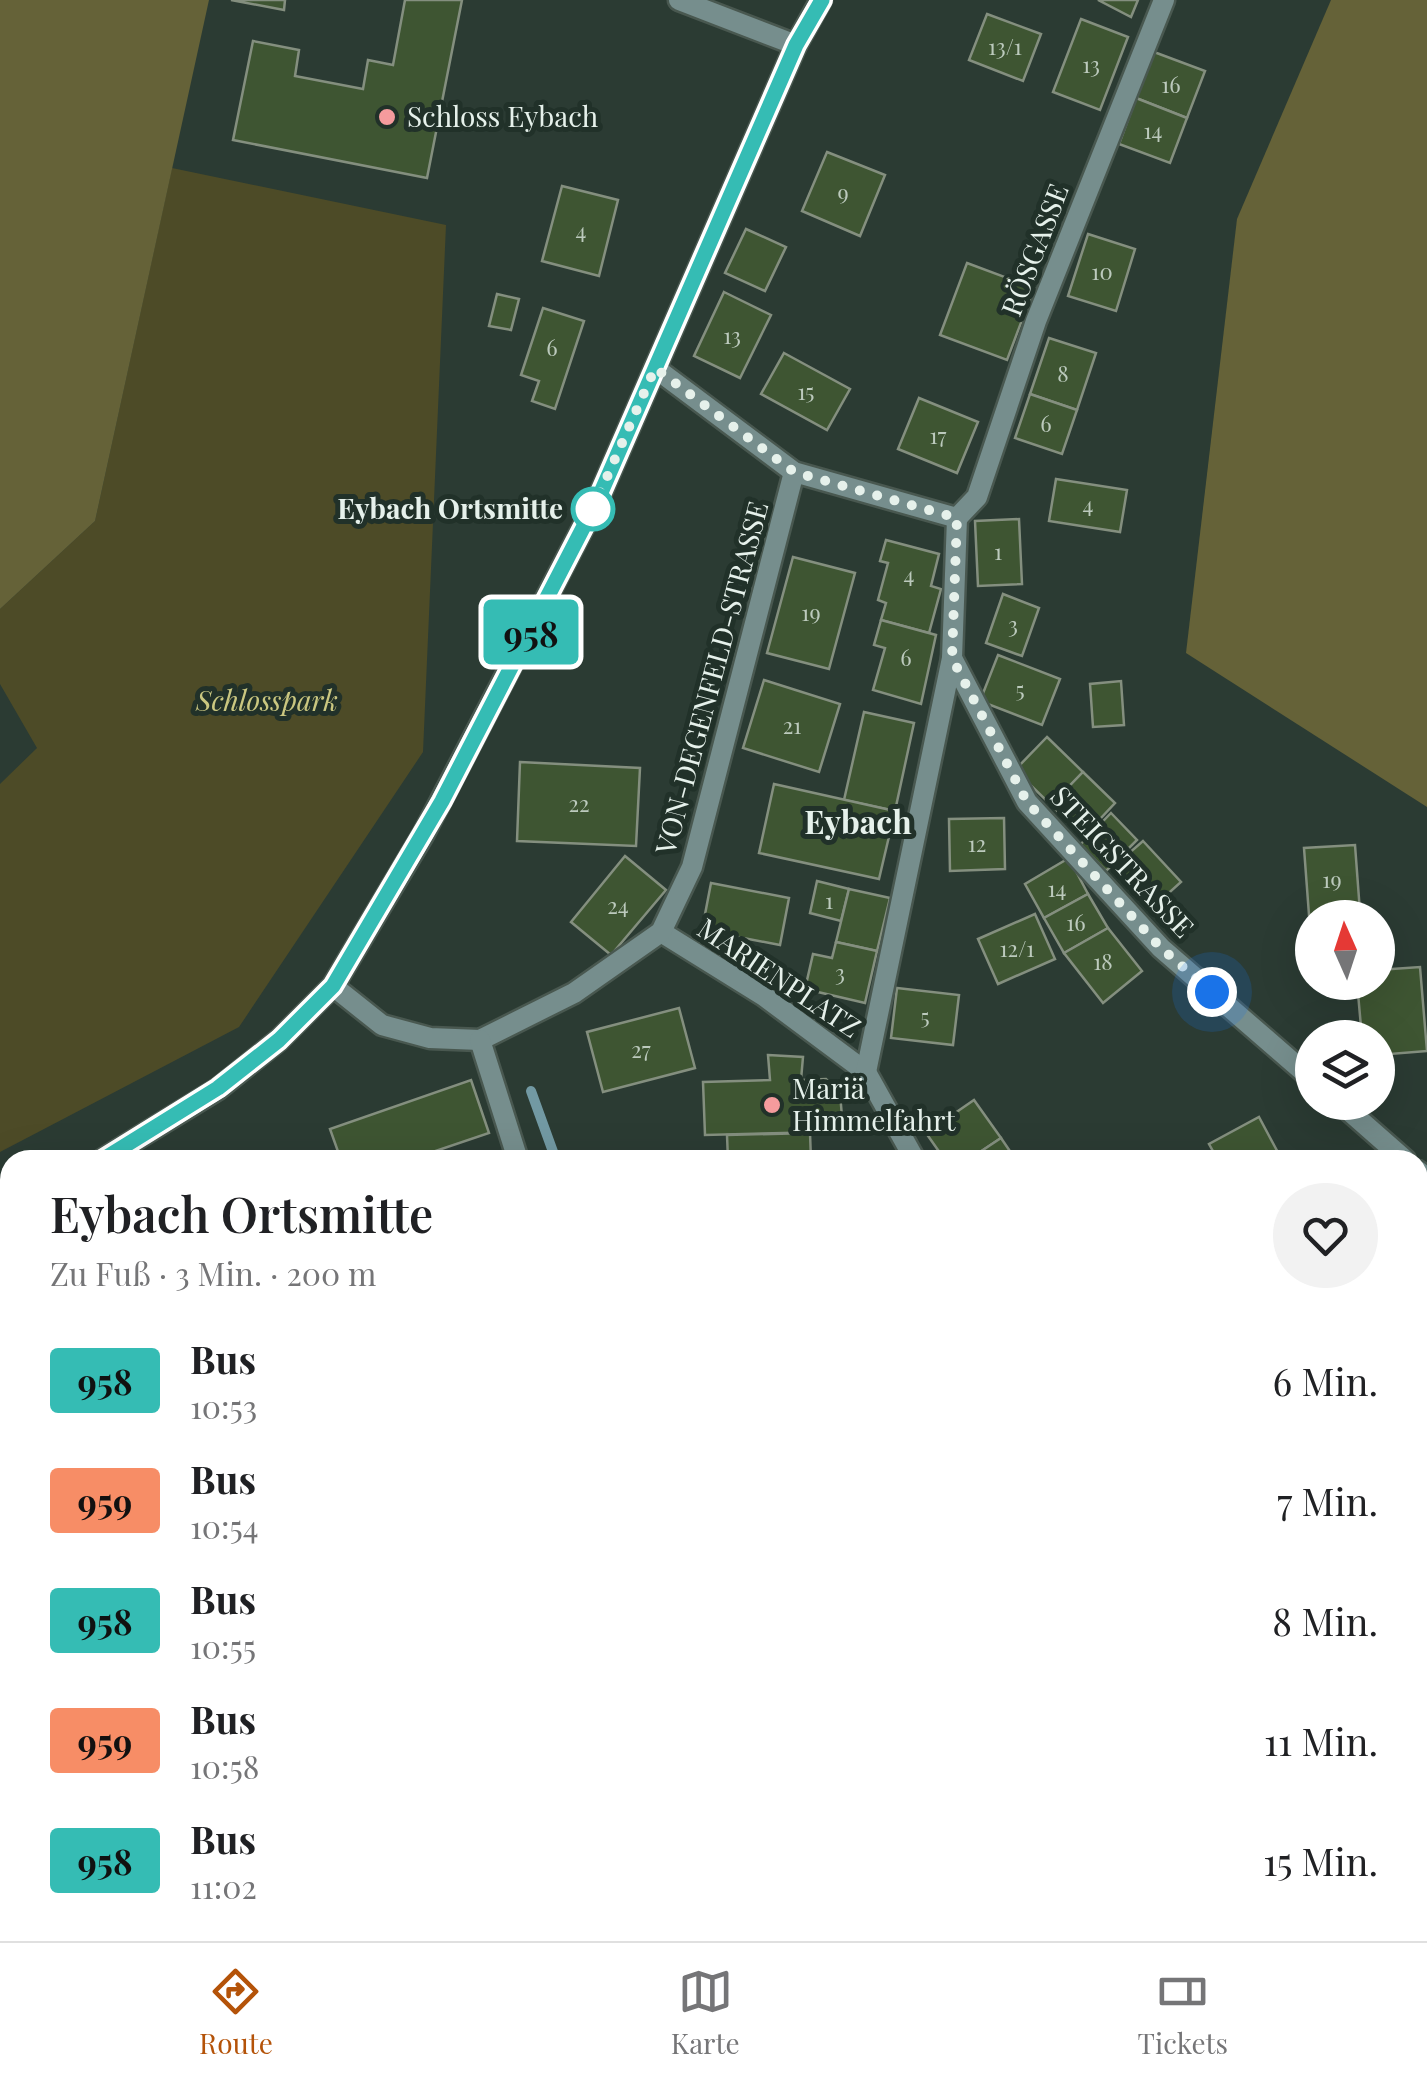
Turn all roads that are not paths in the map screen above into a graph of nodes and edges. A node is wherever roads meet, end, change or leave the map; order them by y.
1 (680, 0) edge
2 (822, 0) edge
3 (1164, 0) edge
4 (796, 45) junction
5 (655, 368) junction
6 (794, 472) junction
7 (957, 518) junction
8 (952, 658) junction
9 (661, 932) junction
10 (333, 986) junction
11 (480, 1040) junction
12 (1295, 1065) edge
13 (866, 1072) junction
14 (1359, 1120) edge
15 (118, 1150) edge
16 (515, 1150) edge
17 (909, 1150) edge
18 (1394, 1150) edge

1 - 4 street
2 - 4 main road
3 - 7 street, RÖSGASSE
4 - 5 main road
5 - 6 street, VON-DEGENFELD-STRASSE
5 - 10 main road
6 - 7 street
6 - 9 street, VON-DEGENFELD-STRASSE
7 - 8 street, STEIGSTRASSE
8 - 12 street, STEIGSTRASSE
8 - 13 street, MARIENPLATZ
9 - 11 street, VON-DEGENFELD-STRASSE
9 - 13 street, MARIENPLATZ
10 - 11 street, VON-DEGENFELD-STRASSE
10 - 15 main road
11 - 16 street
13 - 17 street, MARIENPLATZ
14 - 18 street

